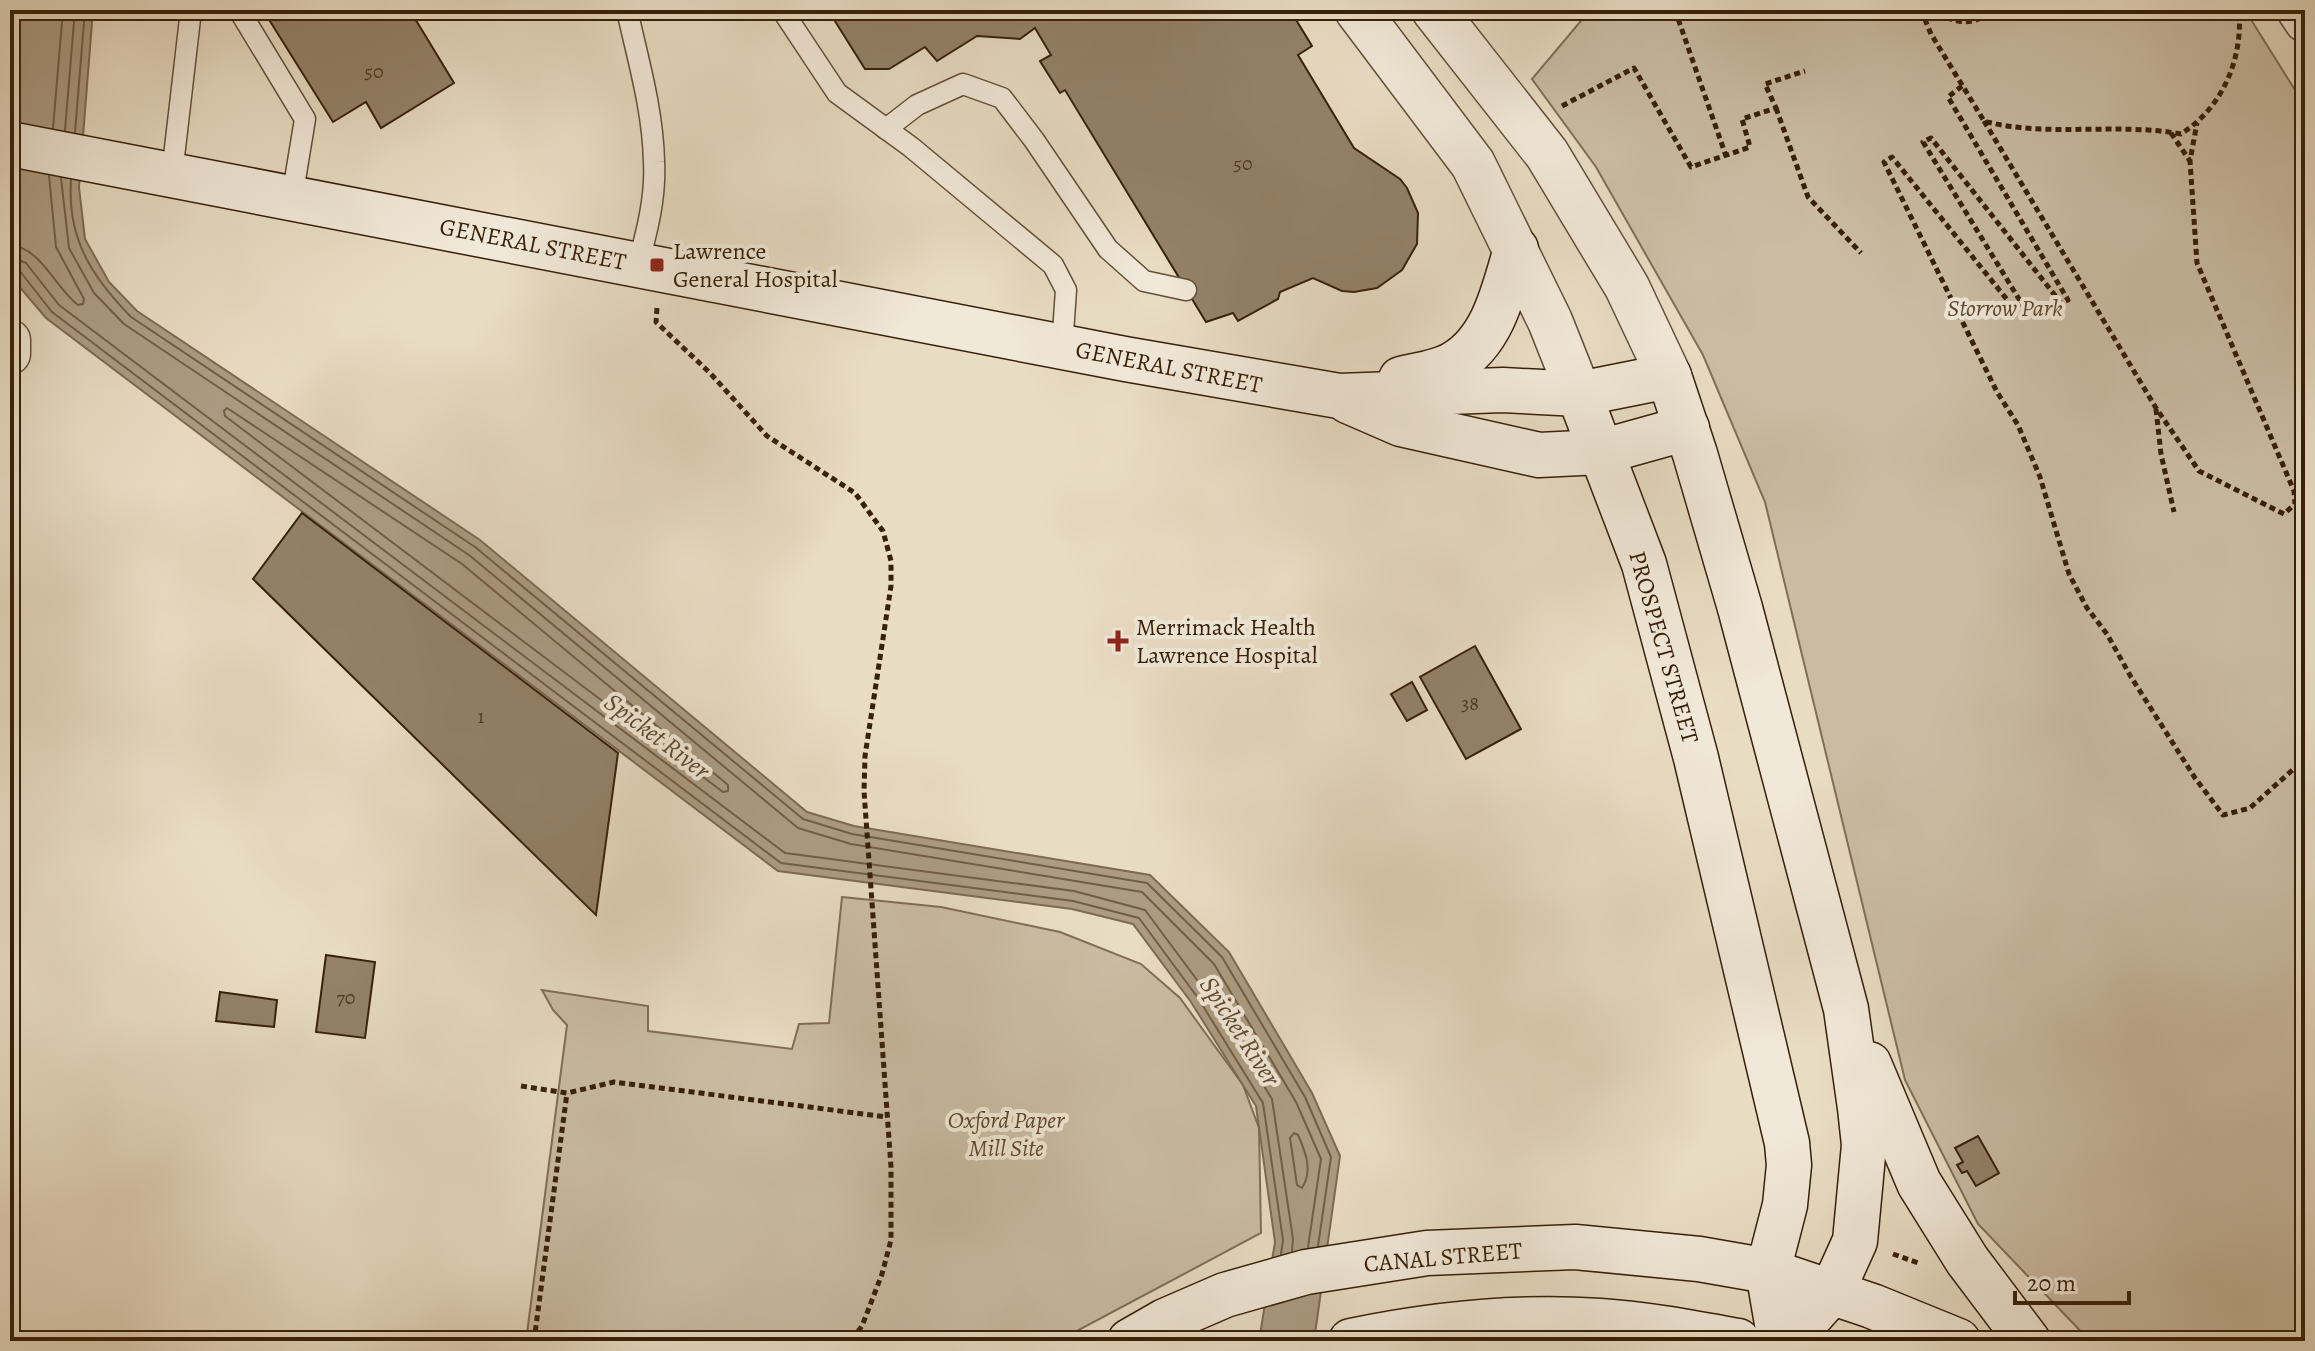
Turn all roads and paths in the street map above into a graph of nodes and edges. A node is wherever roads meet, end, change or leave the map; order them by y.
1 (191, 10) edge
2 (239, 10) edge
3 (627, 10) edge
4 (782, 10) edge
5 (1357, 10) edge
6 (1434, 10) edge
7 (1675, 10) edge
8 (1921, 10) edge
9 (1928, 10) edge
10 (1997, 10) edge
11 (2239, 10) edge
12 (2297, 10) edge
13 (2305, 22) edge
14 (1805, 71) dead end
15 (1962, 86) junction
16 (1776, 108) junction
17 (1558, 109) dead end
18 (1984, 121) junction
19 (2197, 123) junction
20 (886, 129) junction
21 (2170, 132) junction
22 (10, 144) edge
23 (1726, 156) junction
24 (2190, 161) junction
25 (172, 174) junction
26 (292, 198) junction
27 (1516, 249) junction
28 (1861, 253) dead end
29 (648, 280) junction
30 (1186, 290) dead end
31 (10, 340) edge
32 (1062, 347) junction
33 (10, 354) edge
34 (1669, 376) junction
35 (1579, 394) junction
36 (1339, 396) junction
37 (2156, 408) junction
38 (1687, 428) junction
39 (1601, 452) junction
40 (2174, 512) dead end
41 (2305, 751) edge
42 (1846, 1009) junction
43 (521, 1086) dead end
44 (567, 1093) junction
45 (887, 1117) junction
46 (1891, 1253) dead end
47 (1928, 1267) dead end
48 (1768, 1271) junction
49 (1832, 1292) junction
50 (534, 1341) edge
51 (851, 1341) edge
52 (1130, 1341) edge
53 (1351, 1341) edge
54 (1738, 1341) edge
55 (1780, 1341) edge
56 (1788, 1341) edge
57 (1958, 1341) edge
58 (2028, 1341) edge

1 - 25 lane
2 - 26 lane
3 - 29 lane
4 - 20 lane
5 - 27 main road, PROSPECT STREET
6 - 34 main road
7 - 23 path
8 - 15 path
9 - 10 path
11 - 19 path
12 - 13 street
14 - 16 path
15 - 18 path
15 - 41 path
16 - 23 path
16 - 28 path
17 - 23 path
18 - 21 path
18 - 37 path
19 - 21 path
19 - 24 path
20 - 30 lane
20 - 32 lane
21 - 24 path
22 - 25 main road, GENERAL STREET
24 - 37 path
25 - 26 main road, GENERAL STREET
26 - 29 main road, GENERAL STREET
27 - 35 main road, PROSPECT STREET
27 - 36 main road
29 - 32 main road, GENERAL STREET
29 - 45 path
31 - 33 street
32 - 36 main road, GENERAL STREET
34 - 35 main road, GENERAL STREET
34 - 38 main road
35 - 36 main road, GENERAL STREET
35 - 39 main road, PROSPECT STREET
36 - 39 main road, GENERAL STREET
37 - 40 path
38 - 39 main road, GENERAL STREET
38 - 42 main road
39 - 48 main road, PROSPECT STREET
42 - 49 main road
42 - 58 main road
43 - 44 path
44 - 45 path
44 - 50 path
45 - 51 path
46 - 47 path
48 - 49 main road, CANAL STREET
48 - 52 main road, CANAL STREET
48 - 55 main road, PROSPECT STREET
49 - 56 main road
49 - 57 main road, CANAL STREET
53 - 54 main road

